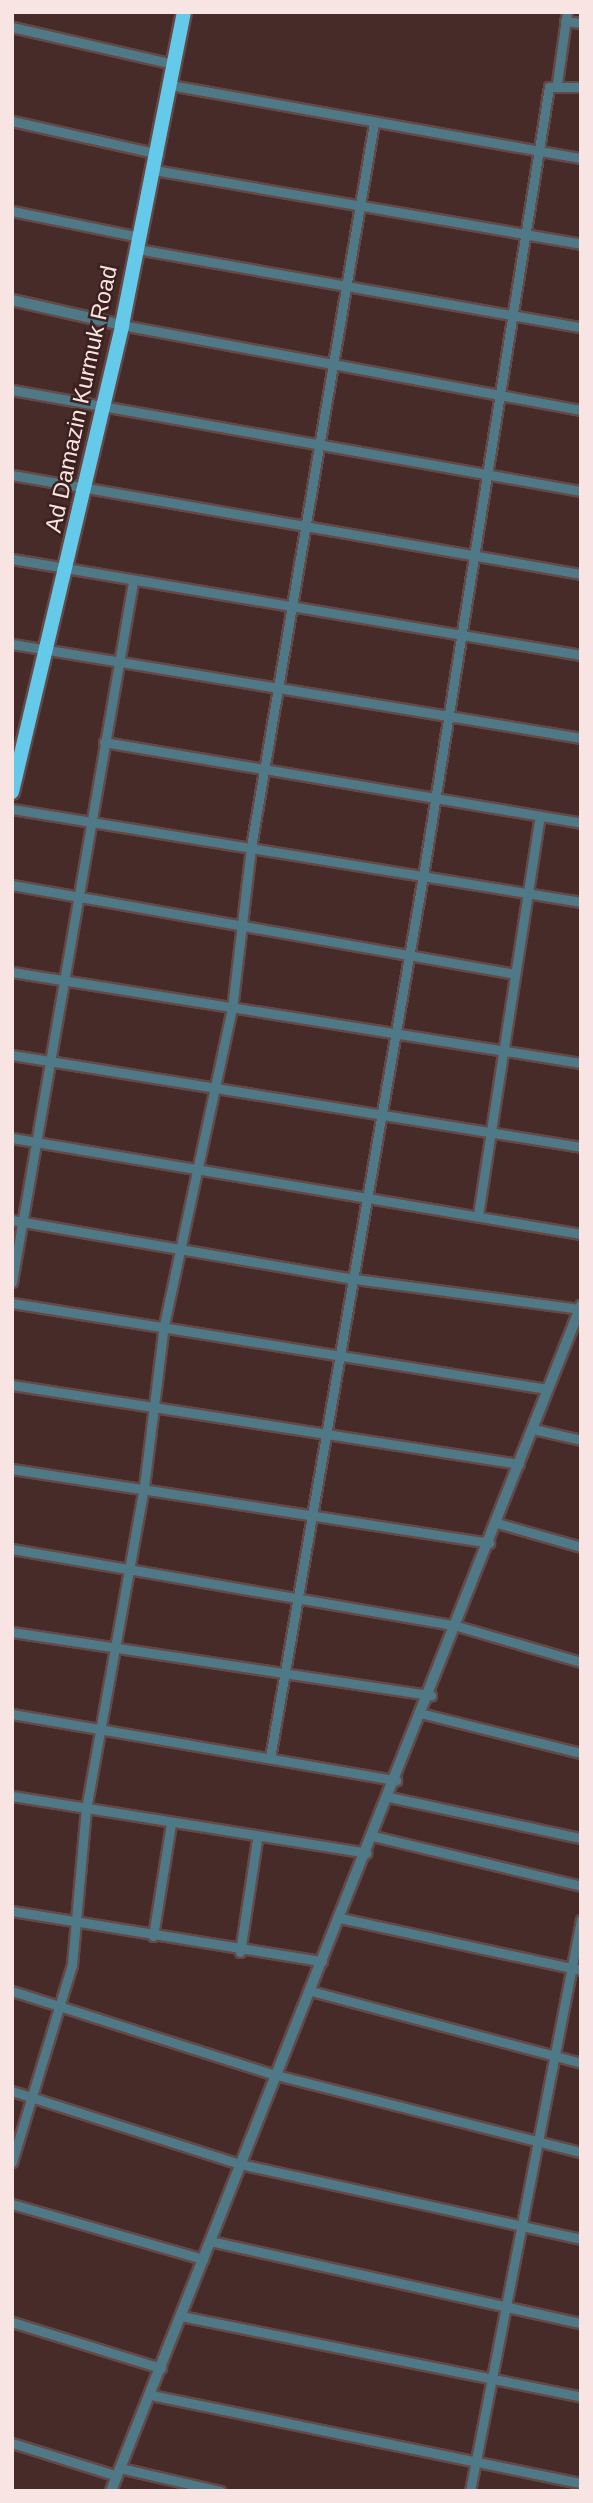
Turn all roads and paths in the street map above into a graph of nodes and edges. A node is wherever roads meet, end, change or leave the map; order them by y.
1 (184, 12) edge
2 (566, 17) edge
3 (581, 23) edge
4 (12, 27) edge
5 (174, 64) junction
6 (557, 83) junction
7 (170, 85) junction
8 (581, 87) edge
9 (12, 121) edge
10 (374, 123) junction
11 (158, 153) junction
12 (544, 153) junction
13 (581, 158) edge
14 (154, 170) junction
15 (361, 206) junction
16 (12, 211) edge
17 (529, 235) junction
18 (139, 243) junction
19 (581, 244) edge
20 (349, 286) junction
21 (12, 300) edge
22 (516, 315) junction
23 (122, 326) junction
24 (581, 327) edge
25 (337, 367) junction
26 (12, 390) edge
27 (502, 396) junction
28 (104, 407) junction
29 (581, 410) edge
30 (323, 446) junction
31 (12, 475) edge
32 (489, 475) junction
33 (86, 487) junction
34 (581, 491) edge
35 (308, 525) junction
36 (476, 555) junction
37 (12, 559) edge
38 (67, 569) junction
39 (581, 574) edge
40 (133, 582) junction
41 (293, 609) junction
42 (463, 636) junction
43 (12, 644) edge
44 (48, 652) junction
45 (581, 655) edge
46 (118, 662) junction
47 (279, 688) junction
48 (449, 715) junction
49 (581, 738) edge
50 (104, 742) junction
51 (265, 769) junction
52 (13, 790) edge
53 (436, 798) junction
54 (12, 809) edge
55 (540, 816) junction
56 (90, 821) junction
57 (581, 823) edge
58 (251, 846) junction
59 (423, 876) junction
60 (12, 885) edge
61 (527, 894) junction
62 (76, 897) junction
63 (581, 902) edge
64 (241, 926) junction
65 (410, 955) junction
66 (12, 972) edge
67 (515, 974) junction
68 (61, 981) junction
69 (232, 1009) junction
70 (396, 1036) junction
71 (502, 1053) junction
72 (12, 1055) edge
73 (46, 1060) junction
74 (581, 1063) edge
75 (217, 1090) junction
76 (383, 1114) junction
77 (490, 1133) junction
78 (12, 1138) edge
79 (33, 1141) junction
80 (581, 1147) edge
81 (201, 1171) junction
82 (369, 1196) junction
83 (478, 1215) junction
84 (16, 1221) edge
85 (581, 1234) edge
86 (182, 1249) junction
87 (355, 1279) junction
88 (12, 1282) edge
89 (12, 1303) edge
90 (580, 1307) edge
91 (164, 1325) junction
92 (576, 1335) edge
93 (342, 1352) junction
94 (12, 1385) edge
95 (547, 1389) junction
96 (152, 1410) junction
97 (533, 1429) junction
98 (328, 1435) junction
99 (581, 1440) edge
100 (519, 1464) junction
101 (12, 1469) edge
102 (144, 1487) junction
103 (314, 1516) junction
104 (497, 1523) junction
105 (489, 1543) junction
106 (581, 1547) edge
107 (12, 1549) edge
108 (129, 1567) junction
109 (301, 1598) junction
110 (457, 1626) junction
111 (12, 1632) edge
112 (116, 1650) junction
113 (581, 1662) edge
114 (285, 1677) junction
115 (431, 1695) junction
116 (12, 1714) edge
117 (424, 1714) junction
118 (102, 1728) junction
119 (581, 1753) edge
120 (270, 1758) junction
121 (397, 1780) junction
122 (12, 1796) edge
123 (389, 1797) junction
124 (86, 1809) junction
125 (171, 1824) junction
126 (373, 1836) junction
127 (581, 1838) edge
128 (257, 1839) junction
129 (366, 1853) junction
130 (581, 1886) edge
131 (12, 1911) edge
132 (340, 1918) junction
133 (581, 1920) edge
134 (75, 1922) junction
135 (153, 1936) junction
136 (240, 1952) junction
137 (322, 1961) junction
138 (577, 1970) edge
139 (12, 1991) edge
140 (311, 1991) junction
141 (62, 2008) junction
142 (558, 2058) junction
143 (581, 2063) edge
144 (276, 2075) junction
145 (12, 2091) edge
146 (33, 2098) junction
147 (541, 2143) junction
148 (581, 2151) edge
149 (12, 2162) edge
150 (240, 2164) junction
151 (12, 2204) edge
152 (524, 2228) junction
153 (581, 2239) edge
154 (210, 2241) junction
155 (203, 2259) junction
156 (506, 2309) junction
157 (181, 2316) junction
158 (12, 2322) edge
159 (581, 2323) edge
160 (161, 2368) junction
161 (494, 2379) junction
162 (151, 2395) junction
163 (581, 2397) edge
164 (12, 2443) edge
165 (476, 2462) junction
166 (119, 2472) junction
167 (581, 2483) edge
168 (111, 2491) edge
169 (220, 2491) edge
170 (470, 2491) edge

1 - 5 highway, Ad Damazin Kurmuk Road
2 - 3 street
2 - 6 street
4 - 5 street
5 - 7 highway, Ad Damazin Kurmuk Road
6 - 8 street
6 - 12 street
7 - 10 street
7 - 11 highway, Ad Damazin Kurmuk Road
9 - 11 street
10 - 12 street
10 - 15 street
11 - 14 highway, Ad Damazin Kurmuk Road
12 - 13 street
12 - 17 street
14 - 15 street
14 - 18 highway, Ad Damazin Kurmuk Road
15 - 17 street
15 - 20 street
16 - 18 street
17 - 19 street
17 - 22 street
18 - 20 street
18 - 23 highway, Ad Damazin Kurmuk Road
20 - 22 street
20 - 25 street
21 - 23 street
22 - 24 street
22 - 27 street
23 - 25 street
23 - 28 highway, Ad Damazin Kurmuk Road
25 - 27 street
25 - 30 street
26 - 28 street
27 - 29 street
27 - 32 street
28 - 30 street
28 - 33 highway, Ad Damazin Kurmuk Road
30 - 32 street
30 - 35 street
31 - 33 street
32 - 34 street
32 - 36 street
33 - 35 street
33 - 38 highway, Ad Damazin Kurmuk Road
35 - 36 street
35 - 41 street
36 - 39 street
36 - 42 street
37 - 38 street
38 - 40 street
38 - 44 highway, Ad Damazin Kurmuk Road
40 - 41 street
40 - 46 street
41 - 42 street
41 - 47 street
42 - 45 street
42 - 48 street
43 - 44 street
44 - 46 street
44 - 52 highway, Ad Damazin Kurmuk Road
46 - 47 street
46 - 50 street
47 - 48 street
47 - 51 street
48 - 49 street
48 - 53 street
50 - 51 street
50 - 56 street
51 - 53 street
51 - 58 street
53 - 55 street
53 - 59 street
54 - 56 street
55 - 57 street
55 - 61 street
56 - 58 street
56 - 62 street
58 - 59 street
58 - 64 street
59 - 61 street
59 - 65 street
60 - 62 street
61 - 63 street
61 - 67 street
62 - 64 street
62 - 68 street
64 - 65 street
64 - 69 street
65 - 67 street
65 - 70 street
66 - 68 street
67 - 71 street
68 - 69 street
68 - 73 street
69 - 70 street
69 - 75 street
70 - 71 street
70 - 76 street
71 - 74 street
71 - 77 street
72 - 73 street
73 - 75 street
73 - 79 street
75 - 76 street
75 - 81 street
76 - 77 street
76 - 82 street
77 - 80 street
77 - 83 street
78 - 79 street
79 - 81 street
79 - 84 street
81 - 82 street
81 - 86 street
82 - 83 street
82 - 87 street
83 - 85 street
84 - 86 street
84 - 88 street
86 - 87 street
86 - 91 street
87 - 90 street
87 - 93 street
89 - 91 street
90 - 92 street
91 - 93 street
91 - 96 street
92 - 95 street
93 - 95 street
93 - 98 street
94 - 96 street
95 - 97 street
96 - 98 street
96 - 102 street
97 - 99 street
97 - 100 street
98 - 100 street
98 - 103 street
100 - 104 street
101 - 102 street
102 - 103 street
102 - 108 street
103 - 105 street
103 - 109 street
104 - 105 street
104 - 106 street
105 - 110 street
107 - 108 street
108 - 109 street
108 - 112 street
109 - 110 street
109 - 114 street
110 - 113 street
110 - 115 street
111 - 112 street
112 - 114 street
112 - 118 street
114 - 115 street
114 - 120 street
115 - 117 street
116 - 118 street
117 - 119 street
117 - 121 street
118 - 120 street
118 - 124 street
120 - 121 street
121 - 123 street
122 - 124 street
123 - 126 street
123 - 127 street
124 - 125 street
124 - 134 street
125 - 128 street
125 - 135 street
126 - 129 street
126 - 130 street
128 - 129 street
128 - 136 street
129 - 132 street
131 - 134 street
132 - 137 street
132 - 138 street
133 - 138 street
134 - 135 street
134 - 141 street
135 - 136 street
136 - 137 street
137 - 140 street
138 - 142 street
139 - 141 street
140 - 142 street
140 - 144 street
141 - 144 street
141 - 146 street
142 - 143 street
142 - 147 street
144 - 147 street
144 - 150 street
145 - 146 street
146 - 149 street
146 - 150 street
147 - 148 street
147 - 152 street
150 - 152 street
150 - 154 street
151 - 155 street
152 - 153 street
152 - 156 street
154 - 155 street
154 - 156 street
155 - 157 street
156 - 159 street
156 - 161 street
157 - 160 street
157 - 161 street
158 - 160 street
160 - 162 street
161 - 163 street
161 - 165 street
162 - 165 street
162 - 166 street
164 - 166 street
165 - 167 street
165 - 170 street
166 - 168 street
166 - 169 street

